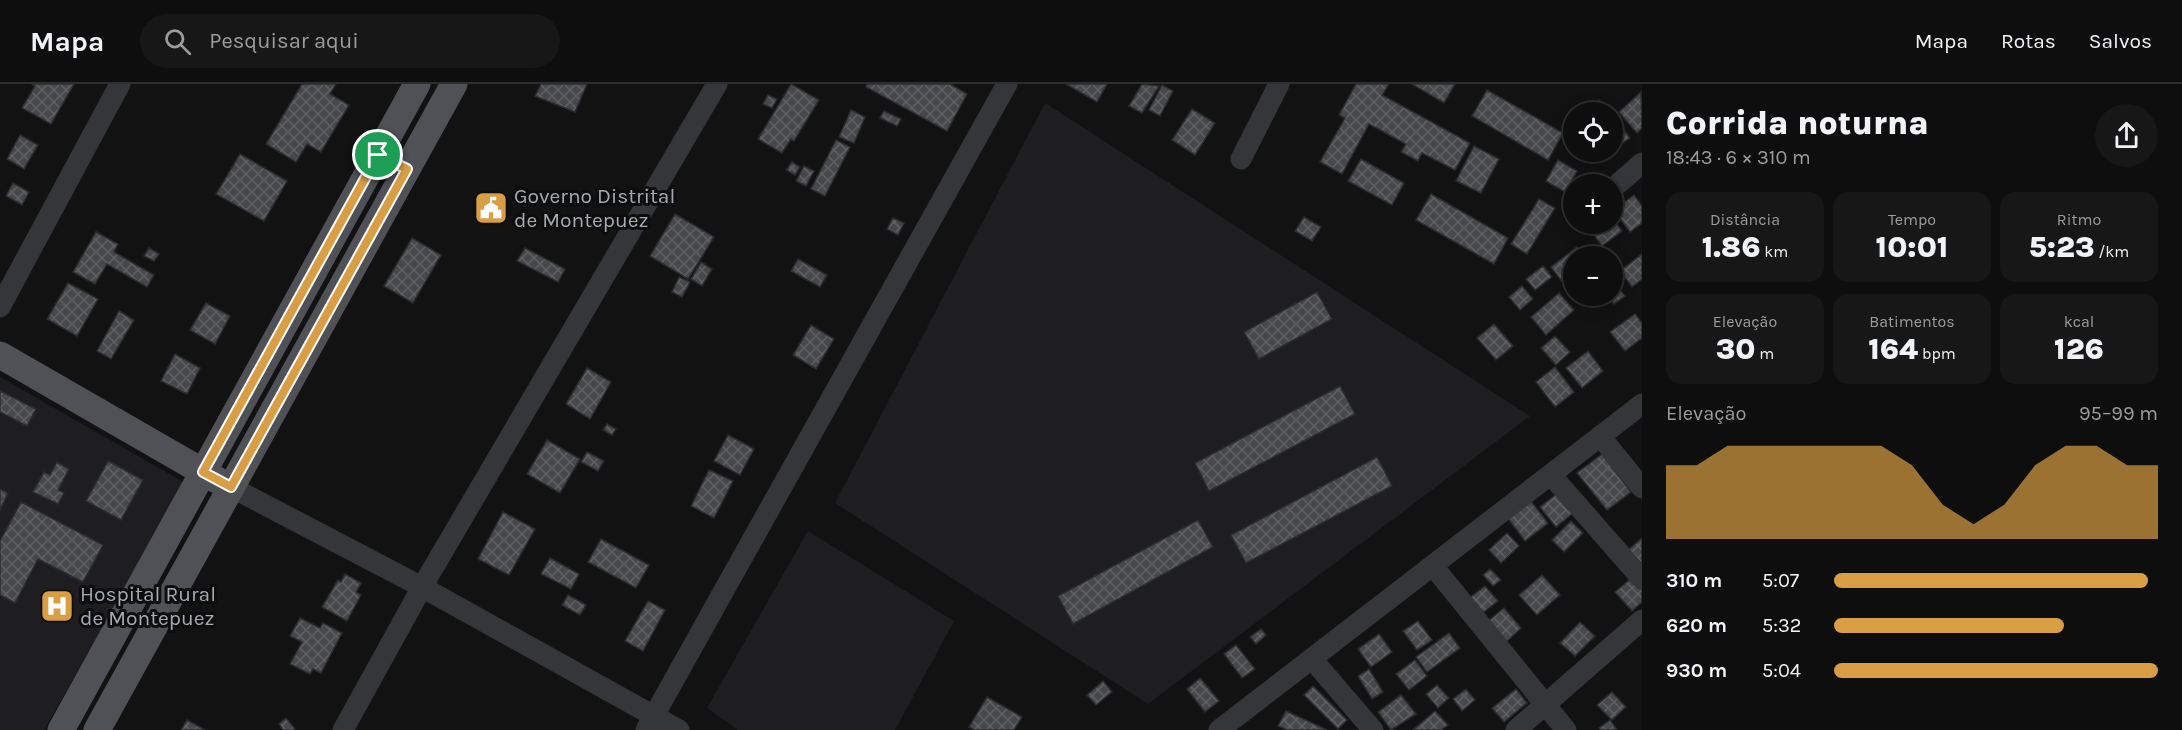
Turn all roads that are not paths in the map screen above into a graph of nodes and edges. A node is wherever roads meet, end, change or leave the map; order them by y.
1 (120, 84) edge
2 (417, 84) edge
3 (454, 84) edge
4 (717, 84) edge
5 (1007, 84) edge
6 (1279, 84) edge
7 (378, 155) junction
8 (1241, 159) dead end
9 (1642, 164) edge
10 (407, 169) junction
11 (1623, 180) edge
12 (0, 307) edge
13 (0, 355) edge
14 (1642, 404) edge
15 (1600, 436) junction
16 (203, 472) junction
17 (1551, 475) junction
18 (231, 487) junction
19 (1642, 488) edge
20 (1433, 566) junction
21 (1642, 579) edge
22 (422, 587) junction
23 (1642, 620) edge
24 (1312, 659) junction
25 (1545, 704) junction
26 (650, 723) edge
27 (62, 730) edge
28 (97, 730) edge
29 (343, 730) edge
30 (680, 730) edge
31 (1218, 730) edge
32 (1373, 730) edge
33 (1516, 730) edge
34 (1566, 730) edge

1 - 12 street
2 - 7 main road
3 - 10 main road
4 - 22 street
5 - 26 street
6 - 8 street
7 - 10 main road
7 - 16 main road
9 - 11 street
10 - 18 main road
13 - 16 main road
14 - 15 street
15 - 17 street
15 - 19 street
16 - 18 main road
16 - 27 main road
17 - 20 street
17 - 21 street
18 - 22 street
18 - 28 main road
20 - 24 street
20 - 25 street
22 - 26 street
22 - 29 street
23 - 25 street
24 - 31 street
24 - 32 street
25 - 33 street
25 - 34 street
26 - 30 street

